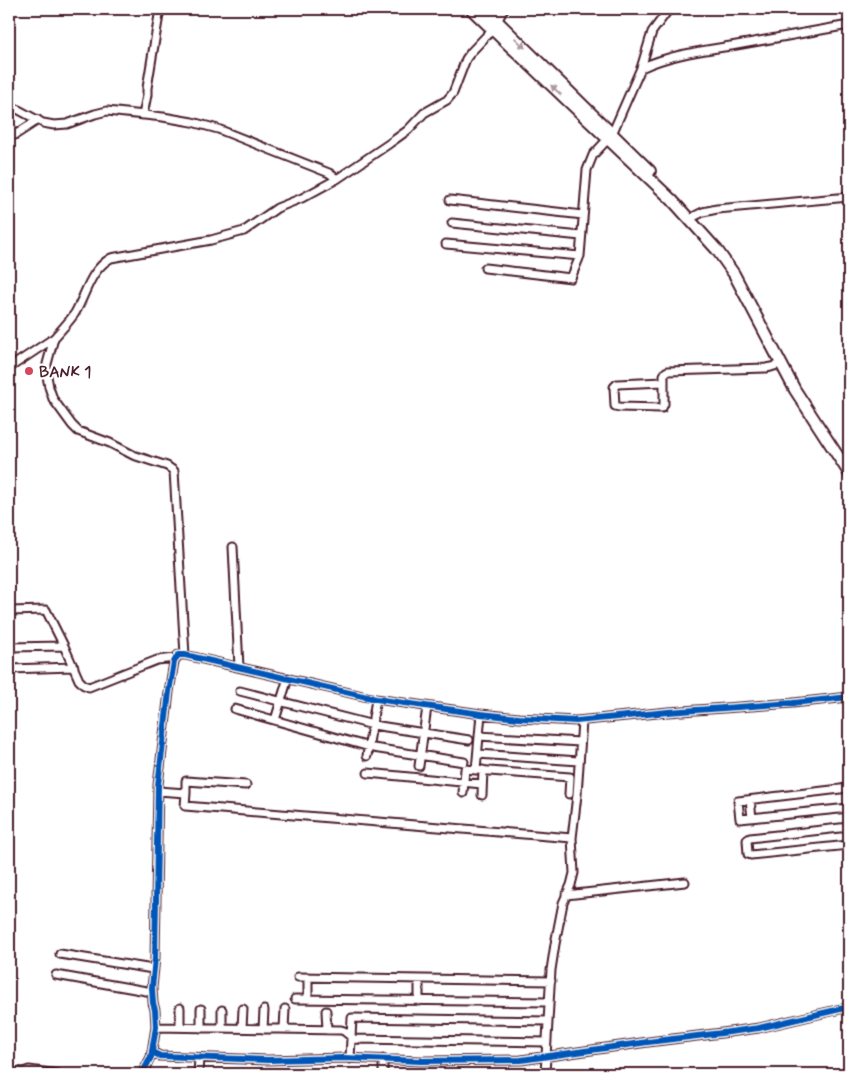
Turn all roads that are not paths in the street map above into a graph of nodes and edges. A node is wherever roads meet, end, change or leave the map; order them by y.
1 (160, 9) edge
2 (471, 9) edge
3 (485, 9) edge
4 (504, 9) edge
5 (669, 9) edge
6 (495, 25) junction
7 (849, 26) edge
8 (641, 68) junction
9 (9, 108) edge
10 (143, 115) junction
11 (38, 120) junction
12 (9, 125) edge
13 (610, 137) junction
14 (337, 179) junction
15 (849, 197) edge
16 (450, 200) dead end
17 (583, 215) junction
18 (694, 216) junction
19 (452, 223) dead end
20 (581, 236) junction
21 (446, 244) dead end
22 (580, 256) junction
23 (484, 268) dead end
24 (54, 338) junction
25 (781, 364) junction
26 (9, 368) edge
27 (664, 382) junction
28 (849, 462) edge
29 (849, 473) edge
30 (233, 547) dead end
31 (9, 611) edge
32 (64, 646) junction
33 (9, 647) edge
34 (185, 655) junction
35 (176, 658) junction
36 (74, 667) junction
37 (239, 667) junction
38 (9, 669) edge
39 (288, 678) junction
40 (240, 691) dead end
41 (849, 697) edge
42 (376, 699) junction
43 (281, 701) junction
44 (427, 707) junction
45 (235, 709) dead end
46 (481, 714) junction
47 (275, 720) junction
48 (582, 720) junction
49 (372, 725) junction
50 (424, 734) junction
51 (479, 736) junction
52 (469, 740) dead end
53 (580, 742) junction
54 (369, 746) junction
55 (478, 754) junction
56 (420, 755) junction
57 (367, 756) dead end
58 (579, 761) junction
59 (464, 762) dead end
60 (419, 766) dead end
61 (479, 770) junction
62 (368, 773) dead end
63 (464, 782) junction
64 (482, 784) junction
65 (246, 785) dead end
66 (849, 788) edge
67 (158, 791) junction
68 (186, 793) junction
69 (463, 793) dead end
70 (569, 794) dead end
71 (482, 795) dead end
72 (750, 800) junction
73 (849, 808) edge
74 (752, 818) junction
75 (849, 827) edge
76 (572, 838) junction
77 (849, 845) edge
78 (685, 882) dead end
79 (566, 895) junction
80 (60, 954) dead end
81 (153, 969) junction
82 (56, 975) dead end
83 (298, 977) dead end
84 (308, 977) junction
85 (418, 979) junction
86 (551, 981) junction
87 (152, 992) junction
88 (296, 999) dead end
89 (308, 999) junction
90 (418, 1001) junction
91 (549, 1002) junction
92 (849, 1007) edge
93 (180, 1008) dead end
94 (201, 1009) dead end
95 (243, 1009) dead end
96 (284, 1009) dead end
97 (222, 1010) dead end
98 (264, 1010) dead end
99 (326, 1011) dead end
100 (548, 1021) junction
101 (156, 1027) junction
102 (180, 1027) junction
103 (201, 1028) junction
104 (222, 1028) junction
105 (242, 1028) junction
106 (263, 1029) junction
107 (284, 1029) junction
108 (327, 1030) junction
109 (352, 1038) junction
110 (547, 1042) junction
111 (152, 1052) junction
112 (547, 1057) junction
113 (200, 1058) junction
114 (350, 1059) junction
115 (383, 1059) junction
116 (9, 1072) edge
117 (58, 1074) edge
118 (142, 1074) edge
119 (198, 1074) edge
120 (383, 1074) edge
121 (545, 1074) edge

1 - 10 street
2 - 6 highway
3 - 6 highway
4 - 6 street
5 - 8 street
6 - 13 highway
6 - 14 street
7 - 8 street
8 - 13 street
9 - 11 street
10 - 11 street
10 - 14 street
11 - 12 street
13 - 17 street
13 - 18 highway
13 - 25 highway
14 - 24 street
15 - 18 street
16 - 17 street
17 - 20 street
18 - 28 highway
19 - 20 street
20 - 22 street
21 - 22 street
22 - 23 street
24 - 26 street
24 - 34 street
25 - 27 street
25 - 29 highway
27 - 27 street
30 - 37 street
31 - 32 street
32 - 33 street
32 - 36 street
34 - 35 street
34 - 37 street
35 - 36 street
35 - 67 street
36 - 38 street
37 - 39 street
39 - 42 street
39 - 43 street
40 - 43 street
41 - 48 street
42 - 44 street
42 - 49 street
43 - 47 street
43 - 49 street
44 - 46 street
44 - 50 street
45 - 47 street
46 - 48 street
46 - 51 street
47 - 54 street
48 - 53 street
49 - 50 street
49 - 54 street
50 - 52 street
50 - 56 street
51 - 53 street
51 - 55 street
53 - 58 street
54 - 56 street
54 - 57 street
55 - 58 street
55 - 61 street
56 - 59 street
56 - 60 street
58 - 76 street
61 - 63 street
61 - 64 street
61 - 70 street
62 - 63 street
63 - 64 street
63 - 69 street
64 - 71 street
65 - 68 street
66 - 72 street
67 - 68 street
67 - 81 street
68 - 76 street
72 - 74 street
72 - 74 street
73 - 74 street
75 - 77 street
76 - 79 street
78 - 79 street
79 - 86 street
80 - 81 street
81 - 87 street
82 - 87 street
83 - 84 street
84 - 85 street
84 - 89 street
85 - 86 street
85 - 90 street
86 - 91 street
87 - 101 street
88 - 89 street
89 - 90 street
90 - 91 street
91 - 100 street
92 - 112 street
93 - 102 street
94 - 103 street
95 - 105 street
96 - 107 street
97 - 104 street
98 - 106 street
99 - 108 street
100 - 109 street
100 - 110 street
101 - 102 street
101 - 111 street
102 - 103 street
103 - 104 street
104 - 105 street
105 - 106 street
106 - 107 street
107 - 108 street
108 - 109 street
109 - 110 street
109 - 114 street
110 - 112 street
111 - 113 street
111 - 118 street
112 - 115 street
112 - 121 street
113 - 114 street
113 - 119 street
114 - 115 street
115 - 120 street
116 - 117 street

